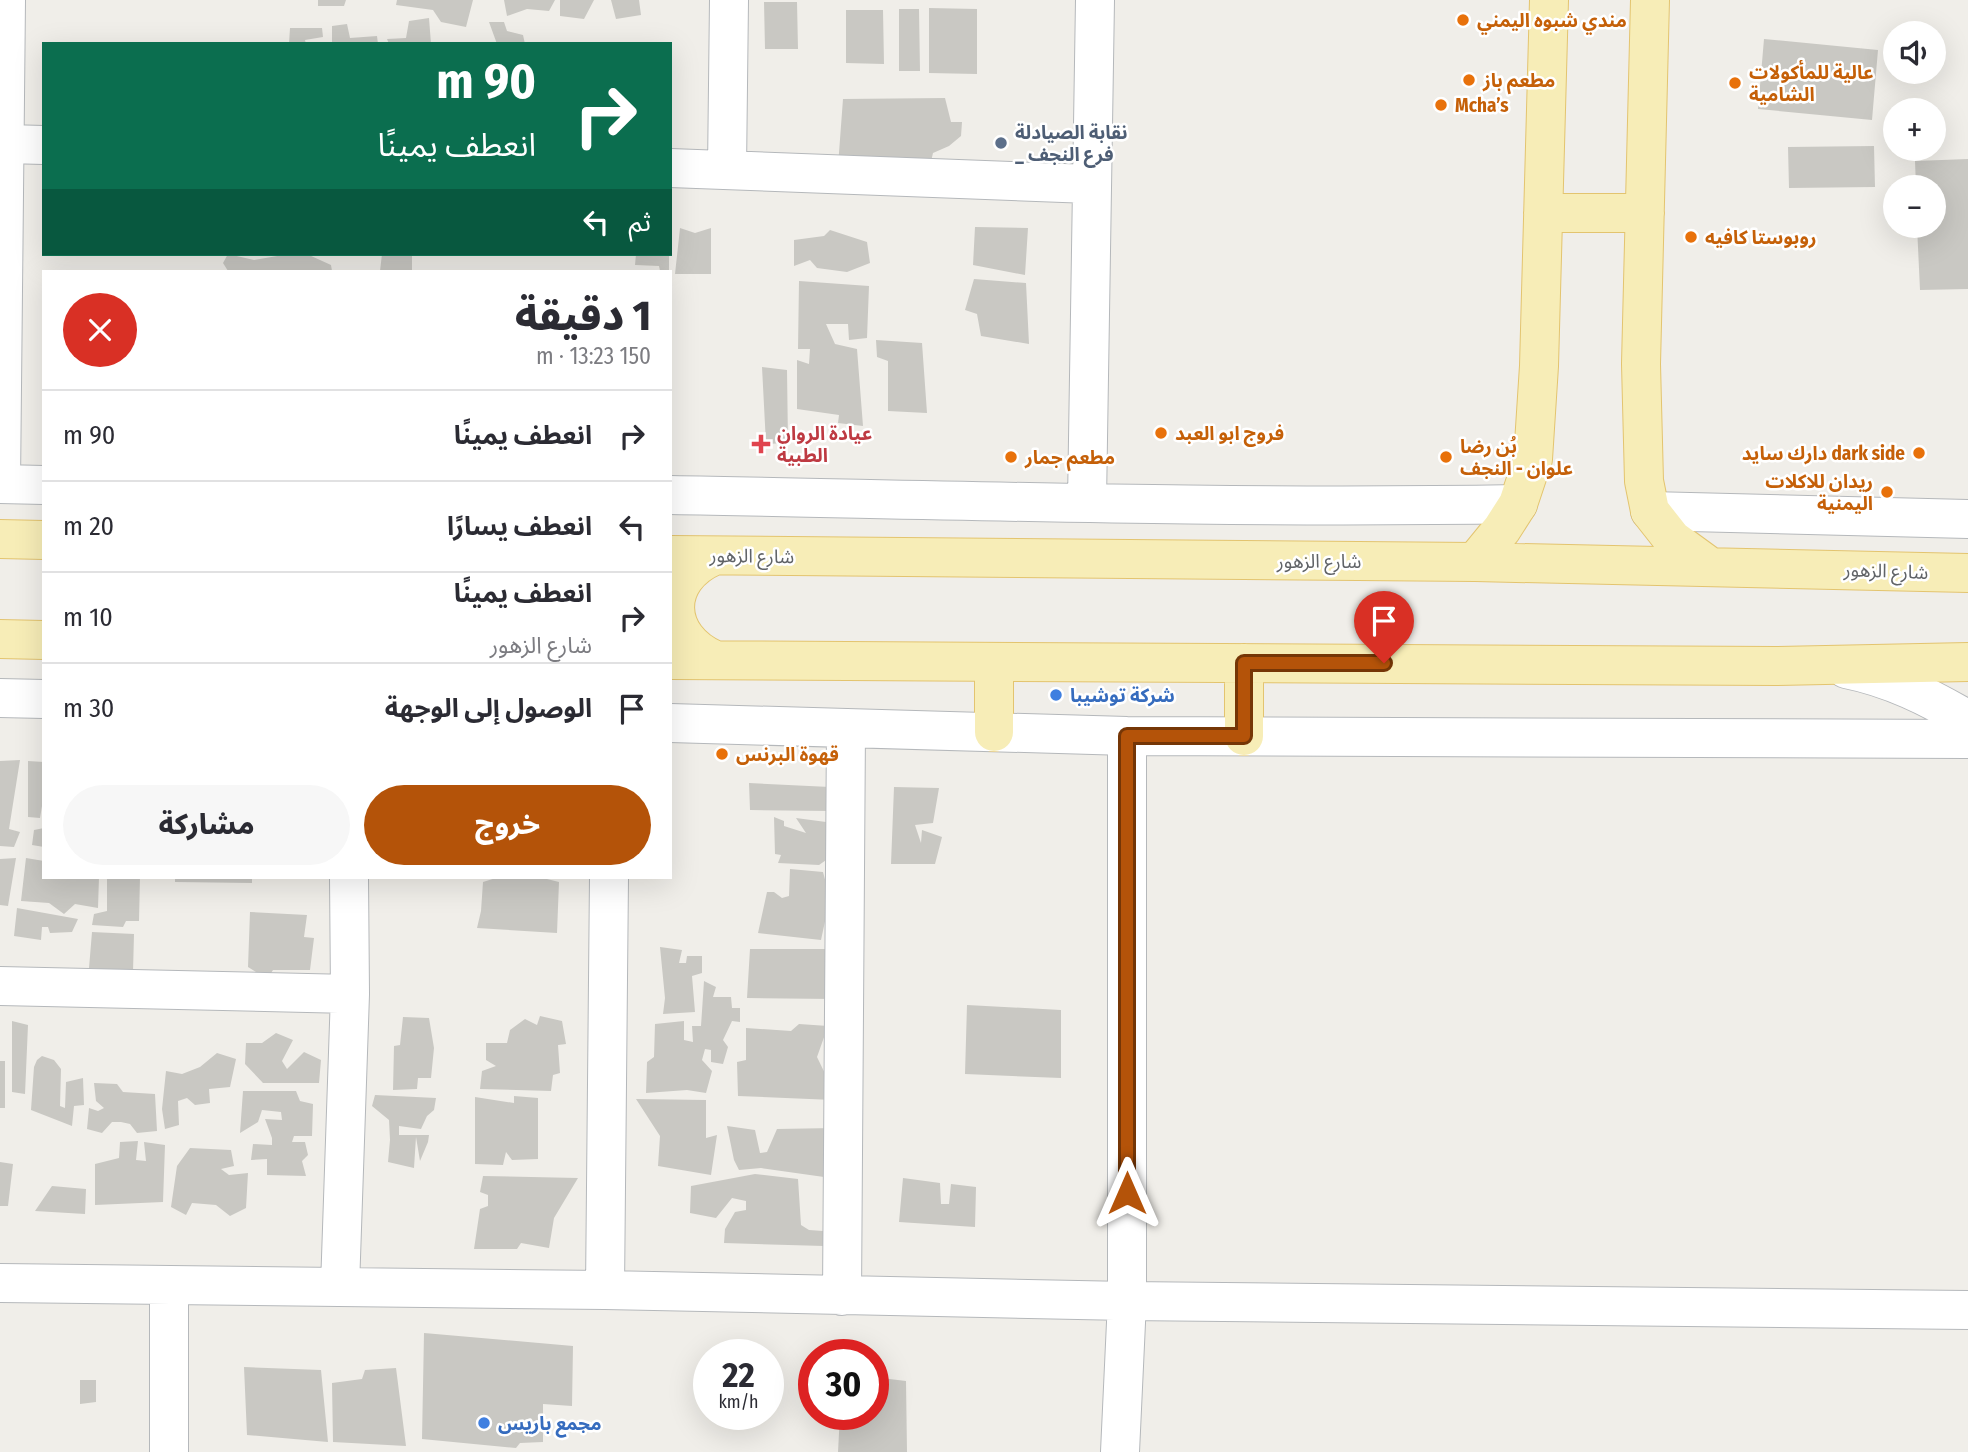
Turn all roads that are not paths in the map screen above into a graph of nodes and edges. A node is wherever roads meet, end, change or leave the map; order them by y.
1 (6, 0) edge
2 (729, 0) edge
3 (1095, 0) edge
4 (1549, 0) edge
5 (1650, 0) edge
6 (6, 144) junction
7 (42, 145) edge
8 (672, 168) edge
9 (727, 170) junction
10 (1090, 184) junction
11 (1645, 212) junction
12 (1543, 213) junction
13 (1, 484) edge
14 (42, 485) edge
15 (672, 495) edge
16 (1087, 502) junction
17 (1518, 504) junction
18 (1650, 511) junction
19 (1968, 519) edge
20 (0, 539) edge
21 (42, 540) edge
22 (672, 555) edge
23 (714, 556) junction
24 (1475, 562) junction
25 (1709, 566) junction
26 (1968, 573) edge
27 (0, 639) edge
28 (42, 640) edge
29 (672, 660) edge
30 (715, 660) junction
31 (994, 662) junction
32 (1968, 662) edge
33 (1244, 663) junction
34 (1827, 665) junction
35 (0, 698) edge
36 (42, 699) edge
37 (1968, 720) edge
38 (672, 723) edge
39 (845, 728) junction
40 (994, 732) junction
41 (1127, 736) junction
42 (1244, 736) junction
43 (1968, 739) edge
44 (349, 879) edge
45 (609, 879) edge
46 (0, 986) edge
47 (350, 994) junction
48 (0, 1283) edge
49 (169, 1286) junction
50 (340, 1287) junction
51 (605, 1290) junction
52 (842, 1296) junction
53 (1127, 1301) junction
54 (1968, 1310) edge
55 (169, 1452) edge
56 (1120, 1452) edge

1 - 6 street
2 - 9 street
3 - 10 street
4 - 12 main road
5 - 11 main road
6 - 7 street
6 - 13 street
8 - 9 street
9 - 10 street
10 - 16 street
11 - 12 main road
11 - 18 main road
12 - 17 main road
13 - 14 street
15 - 16 street
16 - 17 street
17 - 24 main road
18 - 19 street
18 - 25 main road
20 - 21 main road
22 - 23 main road, شارع الزهور
23 - 24 main road, شارع الزهور
23 - 30 main road
24 - 25 main road, شارع الزهور
25 - 26 main road, شارع الزهور
27 - 28 main road
29 - 30 main road
30 - 31 main road
31 - 33 main road
31 - 40 main road
32 - 34 main road
33 - 34 main road
33 - 42 main road
34 - 37 street
35 - 36 street
38 - 39 street
39 - 40 street
39 - 52 street
40 - 41 street
41 - 42 street
41 - 53 street
42 - 43 street
44 - 47 street
45 - 51 street
46 - 47 street
47 - 50 street
48 - 49 street
49 - 50 street
49 - 55 street
50 - 51 street
51 - 52 street
52 - 53 street
53 - 54 street
53 - 56 street

